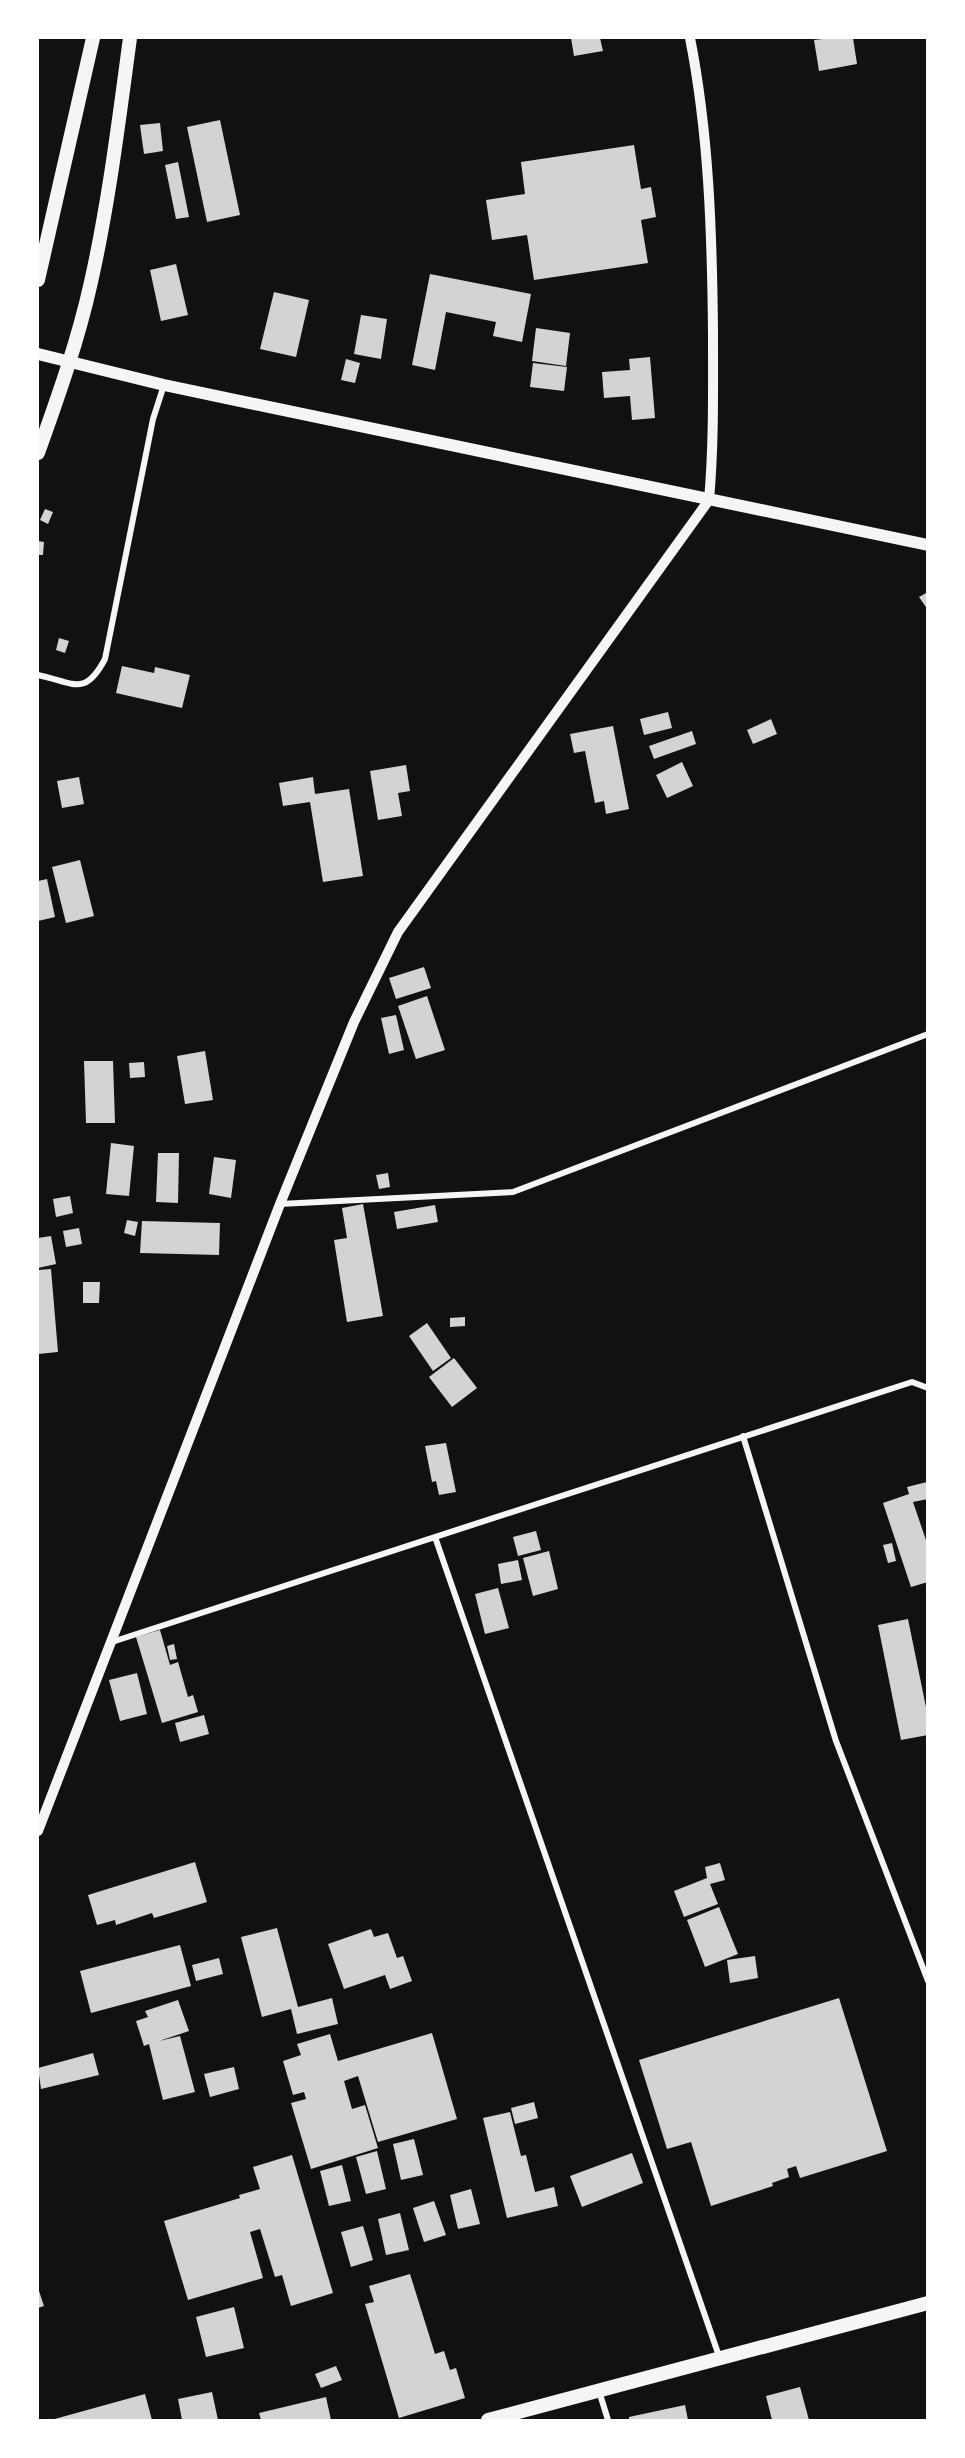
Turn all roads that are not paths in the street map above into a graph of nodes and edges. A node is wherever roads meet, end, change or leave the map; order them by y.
1 (93, 38) edge
2 (130, 38) edge
3 (690, 38) edge
4 (38, 280) edge
5 (38, 354) edge
6 (70, 361) junction
7 (165, 385) junction
8 (38, 453) edge
9 (709, 500) junction
10 (927, 545) edge
11 (38, 675) edge
12 (927, 1034) edge
13 (280, 1204) junction
14 (927, 1388) edge
15 (743, 1436) junction
16 (435, 1537) junction
17 (112, 1642) junction
18 (38, 1831) edge
19 (927, 1981) edge
20 (927, 2303) edge
21 (721, 2359) junction
22 (599, 2391) junction
23 (488, 2421) edge
24 (608, 2421) edge

1 - 4 highway
2 - 6 highway
3 - 9 street
5 - 6 main road
6 - 7 main road
6 - 8 highway
7 - 9 main road
7 - 11 street
9 - 10 main road
9 - 13 street
12 - 13 street
13 - 17 street
14 - 15 street
15 - 16 street
15 - 19 street
16 - 17 street
16 - 21 street
17 - 18 street
20 - 21 highway
21 - 22 highway
22 - 23 highway
22 - 24 street

